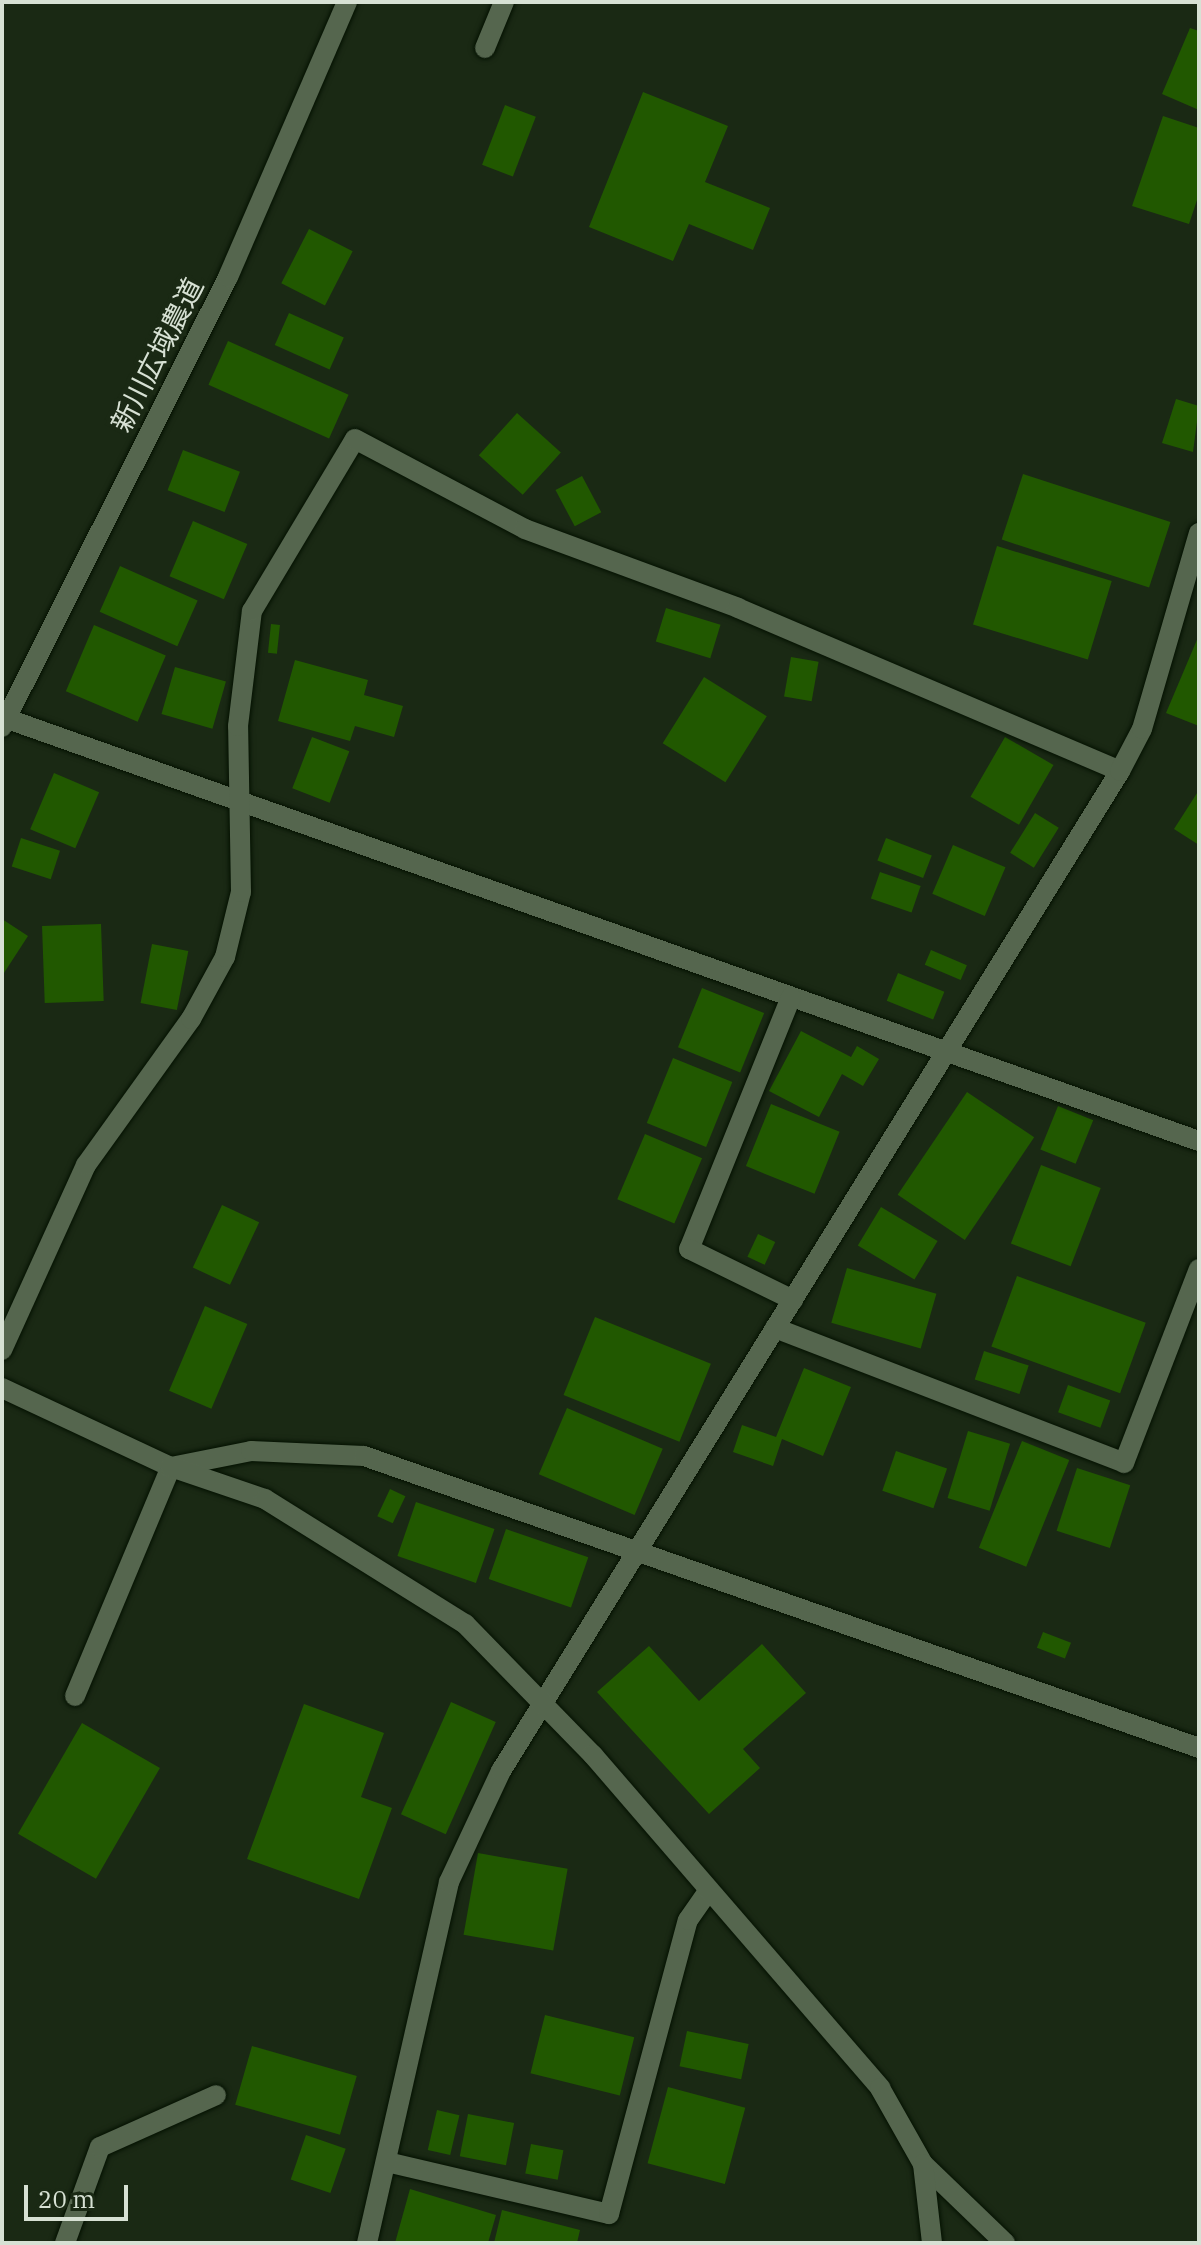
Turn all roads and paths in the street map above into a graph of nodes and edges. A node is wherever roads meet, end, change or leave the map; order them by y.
1 (347, 2) edge
2 (504, 2) edge
3 (485, 48) dead end
4 (1199, 533) edge
5 (3, 721) edge
6 (1120, 771) junction
7 (244, 803) junction
8 (791, 997) junction
9 (948, 1053) junction
10 (1199, 1141) edge
11 (1199, 1269) edge
12 (793, 1300) junction
13 (775, 1328) junction
14 (2, 1350) edge
15 (2, 1388) edge
16 (171, 1467) junction
17 (633, 1553) junction
18 (75, 1696) dead end
19 (544, 1701) junction
20 (1199, 1748) edge
21 (708, 1891) junction
22 (216, 2095) dead end
23 (387, 2162) junction
24 (923, 2164) junction
25 (65, 2243) edge
26 (367, 2243) edge
27 (932, 2243) edge
28 (1005, 2243) edge

1 - 5 street, 新川広域農道
2 - 3 street
4 - 6 street
5 - 7 street
6 - 7 street
6 - 9 street
7 - 8 street
7 - 14 street
8 - 9 street
8 - 12 street
9 - 10 street
9 - 12 street
11 - 13 street
12 - 13 street
13 - 17 street
15 - 16 street
16 - 17 street
16 - 18 street
16 - 19 street
17 - 19 street
17 - 20 street
19 - 21 street
19 - 23 street
21 - 23 street
21 - 24 street
22 - 25 street
23 - 26 street
24 - 27 street
24 - 28 street

